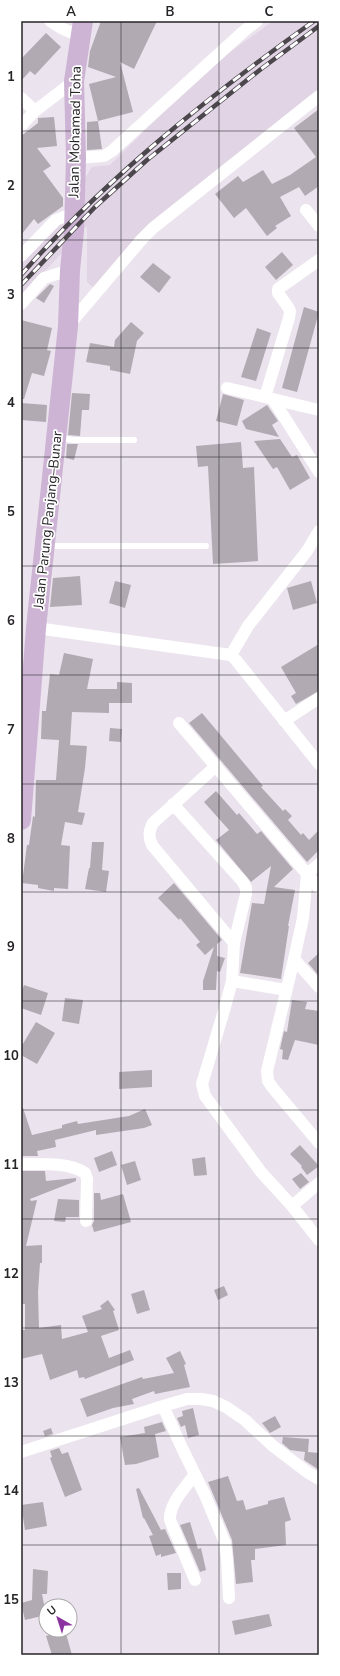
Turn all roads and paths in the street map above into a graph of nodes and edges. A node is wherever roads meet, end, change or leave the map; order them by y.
1 (50, 21) edge
2 (257, 21) edge
3 (81, 29) edge
4 (74, 81) junction
5 (319, 96) edge
6 (21, 98) edge
7 (35, 111) junction
8 (21, 126) edge
9 (76, 158) junction
10 (306, 210) dead end
11 (74, 216) junction
12 (319, 226) edge
13 (21, 256) edge
14 (319, 260) edge
15 (70, 270) junction
16 (21, 304) edge
17 (68, 326) junction
18 (227, 388) dead end
19 (270, 399) junction
20 (319, 410) edge
21 (57, 438) junction
22 (134, 440) dead end
23 (319, 472) edge
24 (319, 531) edge
25 (45, 546) junction
26 (206, 546) dead end
27 (36, 628) junction
28 (231, 655) junction
29 (319, 698) edge
30 (284, 721) junction
31 (180, 723) dead end
32 (319, 764) edge
33 (216, 766) junction
34 (173, 804) junction
35 (21, 820) edge
36 (319, 864) edge
37 (307, 874) junction
38 (319, 888) edge
39 (234, 943) junction
40 (294, 959) junction
41 (232, 980) junction
42 (319, 987) edge
43 (286, 990) junction
44 (319, 1143) edge
45 (21, 1164) edge
46 (319, 1183) edge
47 (292, 1206) junction
48 (86, 1221) dead end
49 (319, 1240) edge
50 (163, 1406) junction
51 (21, 1452) edge
52 (195, 1474) junction
53 (319, 1478) edge
54 (195, 1580) dead end
55 (229, 1598) dead end

1 - 3 street
2 - 9 street
3 - 4 main road, Jalan Mohamad Toha
4 - 7 street
4 - 9 main road, Jalan Mohamad Toha
5 - 17 street
6 - 7 street
7 - 8 street
9 - 11 main road, Jalan Mohamad Toha
10 - 12 street
11 - 13 street
11 - 15 main road, Jalan Parung Panjang–Bunar
14 - 19 street
15 - 16 street
15 - 17 main road, Jalan Parung Panjang–Bunar
17 - 21 main road, Jalan Parung Panjang–Bunar
18 - 19 street
19 - 20 street
19 - 23 street
21 - 22 lane
21 - 25 main road, Jalan Parung Panjang–Bunar
24 - 28 street
25 - 26 lane
25 - 27 main road, Jalan Parung Panjang–Bunar
27 - 28 street
27 - 35 main road, Jalan Parung Panjang–Bunar
28 - 30 street
29 - 30 street
30 - 32 street
31 - 33 street
33 - 34 street
33 - 37 street
34 - 39 street
34 - 39 street
36 - 37 street
37 - 38 street
37 - 40 street
39 - 41 street
40 - 42 street
40 - 43 street
41 - 43 street
41 - 47 street
43 - 44 street
45 - 48 street
46 - 47 street
47 - 49 street
50 - 51 street
50 - 52 street
50 - 53 street
52 - 54 street
52 - 55 street

